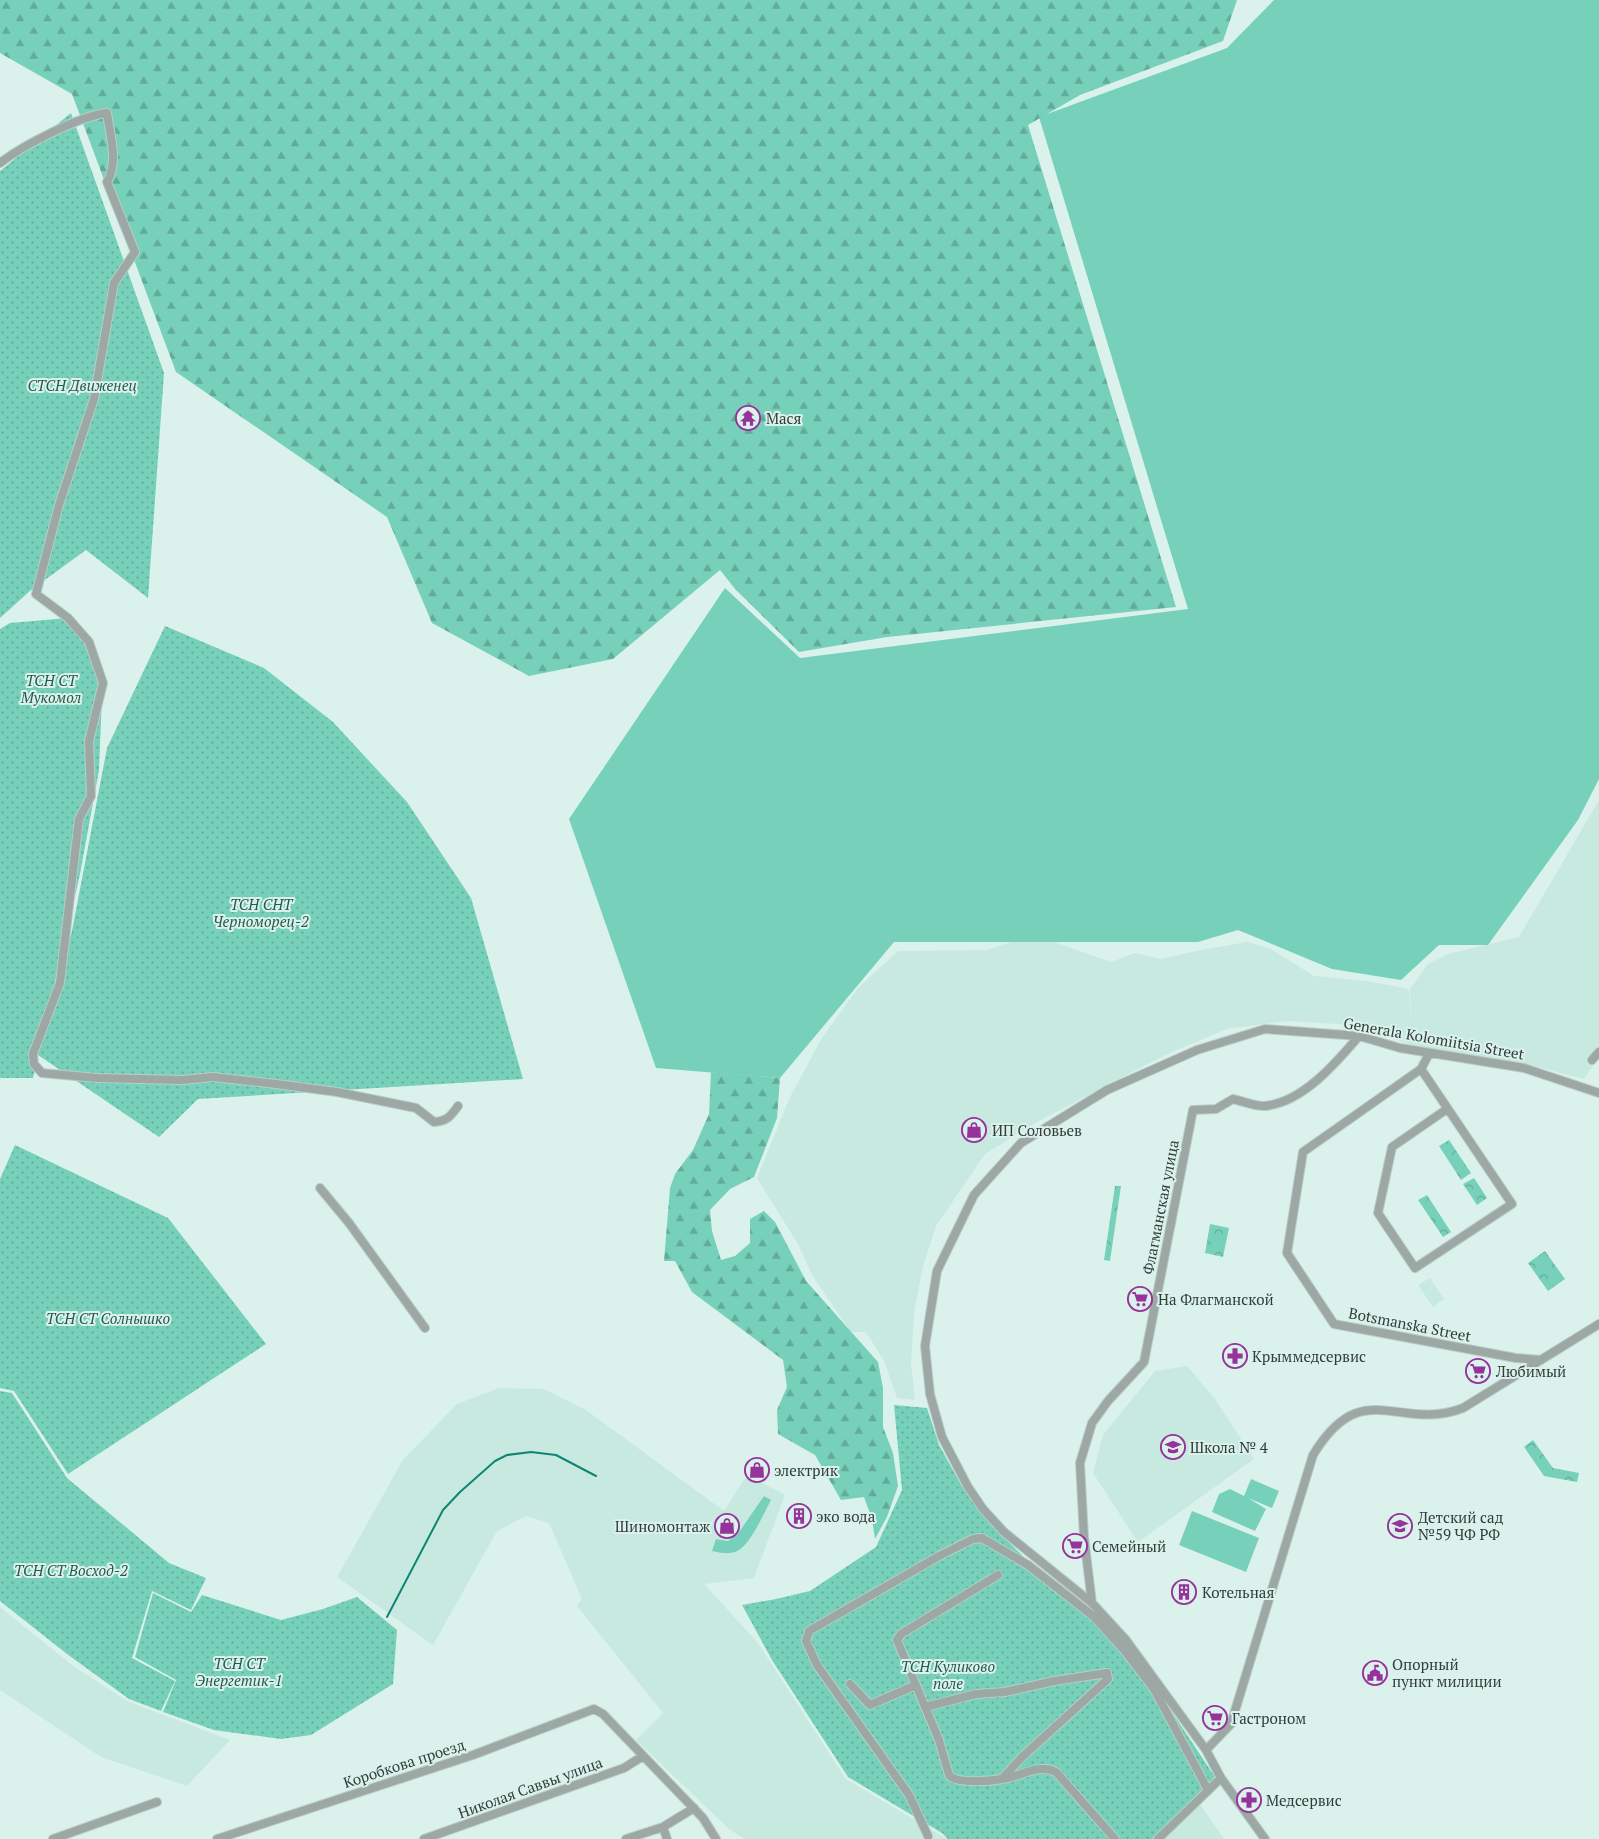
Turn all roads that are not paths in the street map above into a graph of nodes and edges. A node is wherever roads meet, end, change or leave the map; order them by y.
1 (0, 163) edge
2 (1359, 1036) junction
3 (1599, 1052) edge
4 (1429, 1054) junction
5 (1592, 1060) dead end
6 (1421, 1069) junction
7 (1599, 1092) edge
8 (458, 1106) dead end
9 (1447, 1108) junction
10 (320, 1188) dead end
11 (1599, 1324) edge
12 (426, 1328) dead end
13 (1541, 1360) junction
14 (998, 1575) dead end
15 (1092, 1603) junction
16 (850, 1684) dead end
17 (916, 1685) junction
18 (925, 1707) junction
19 (1206, 1750) junction
20 (643, 1756) junction
21 (1221, 1778) junction
22 (1002, 1779) junction
23 (1208, 1790) junction
24 (157, 1802) dead end
25 (694, 1808) junction
26 (663, 1827) junction
27 (928, 1836) dead end
28 (53, 1839) edge
29 (217, 1839) edge
30 (424, 1839) edge
31 (626, 1839) edge
32 (667, 1839) edge
33 (716, 1839) edge
34 (1115, 1839) edge
35 (1158, 1839) edge
36 (1265, 1839) edge

1 - 8 street
2 - 4 street, Generala Kolomiitsia Street
2 - 15 street, Флагманская улица
2 - 15 street, Generala Kolomiitsia Street
3 - 5 street
4 - 6 street
4 - 7 street, Generala Kolomiitsia Street
6 - 9 street
6 - 13 street, Botsmanska Street
9 - 9 street
10 - 12 street
11 - 13 street
13 - 19 street
14 - 17 street
15 - 19 street, Generala Kolomiitsia Street
16 - 17 street
17 - 18 street
18 - 22 street
18 - 22 street
19 - 21 street, Generala Kolomiitsia Street
20 - 25 street
20 - 29 street, Коробкова проезд
20 - 30 street, Николая Саввы улица
21 - 23 street
21 - 36 street, Generala Kolomiitsia Street
22 - 34 street
23 - 27 street
23 - 35 street
24 - 28 street
25 - 26 street
25 - 33 street
26 - 31 street
26 - 32 street

